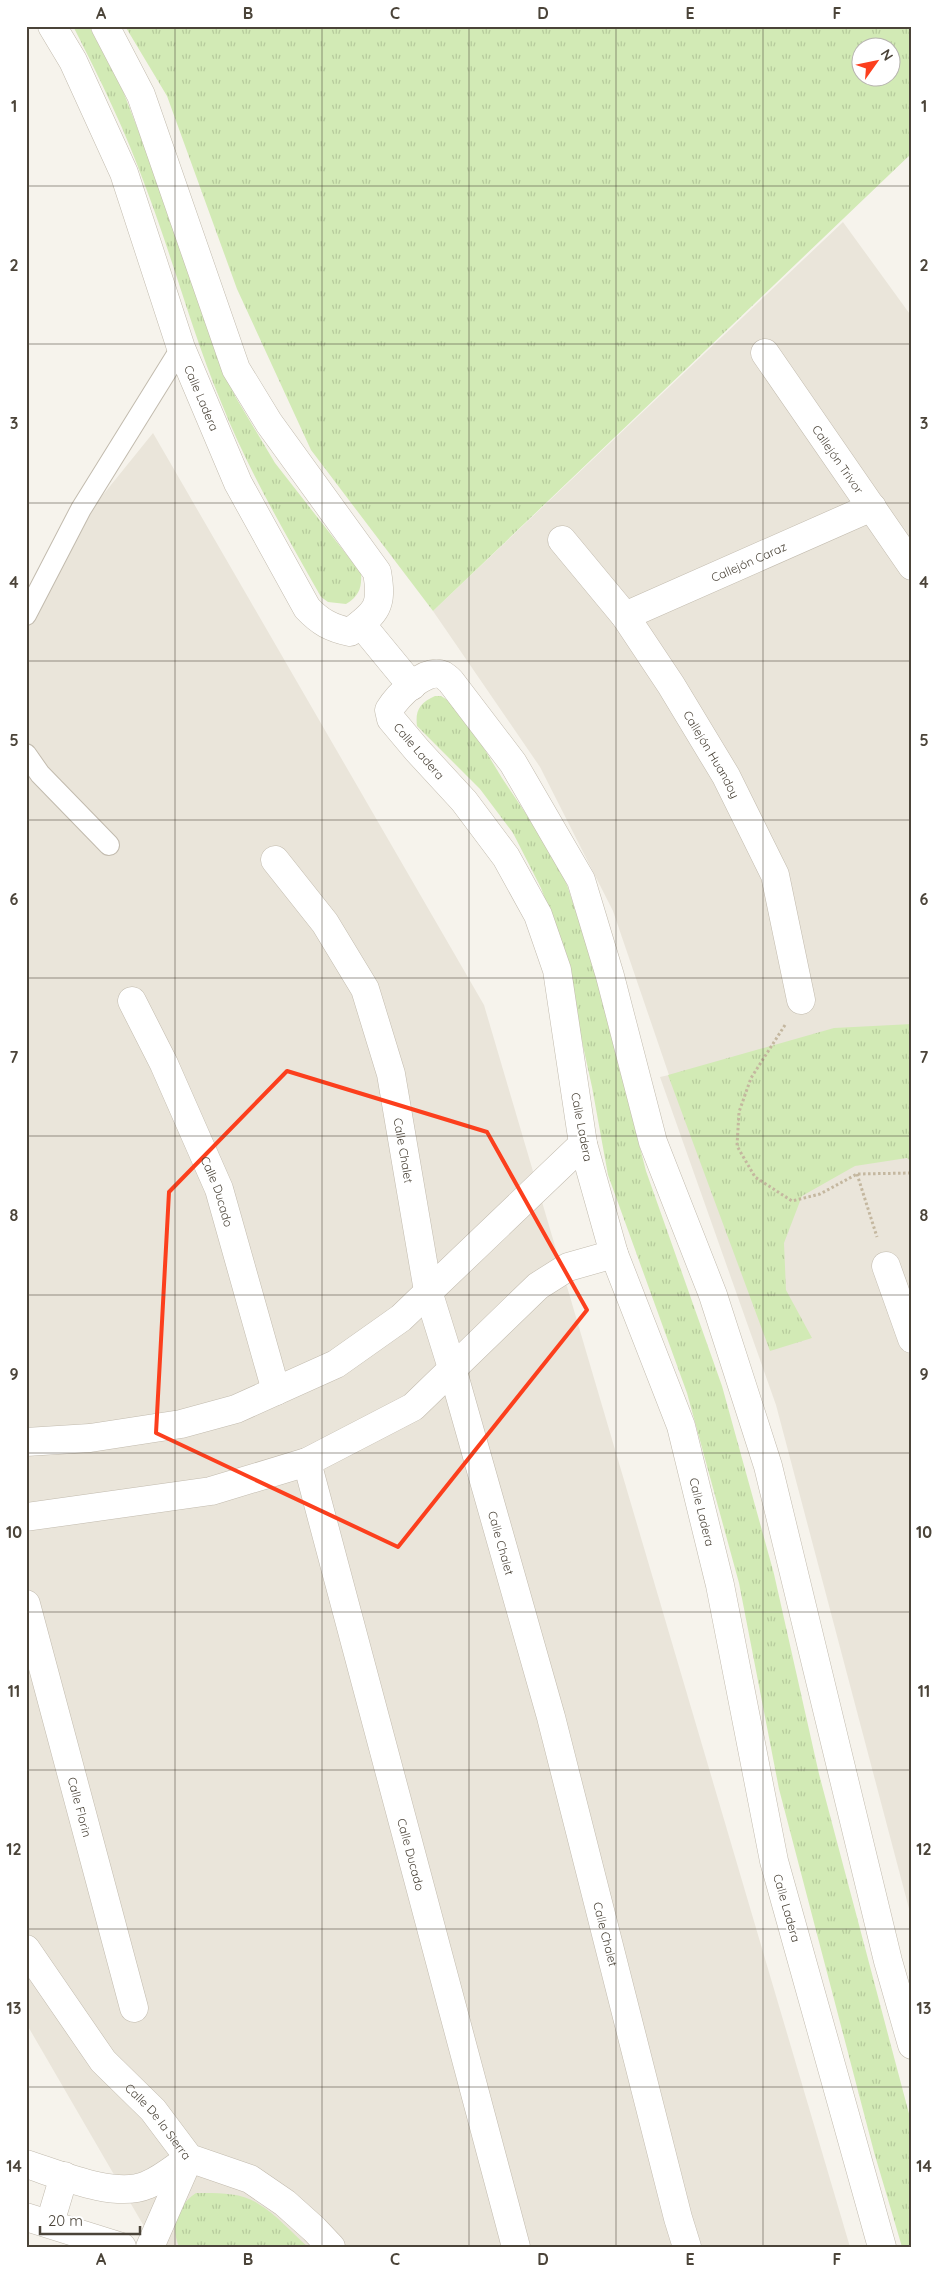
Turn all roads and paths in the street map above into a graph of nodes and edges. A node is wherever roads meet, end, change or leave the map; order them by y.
1 (52, 26) edge
2 (105, 26) edge
3 (181, 348) junction
4 (765, 353) dead end
5 (872, 506) junction
6 (562, 540) dead end
7 (912, 566) edge
8 (26, 615) edge
9 (625, 616) junction
10 (361, 624) junction
11 (412, 686) junction
12 (26, 754) edge
13 (109, 845) dead end
14 (275, 860) dead end
15 (802, 1000) joint
16 (132, 1001) dead end
17 (583, 1144) junction
18 (912, 1173) edge
19 (858, 1174) junction
20 (614, 1254) junction
21 (886, 1266) joint
22 (428, 1291) junction
23 (912, 1339) edge
24 (452, 1368) junction
25 (276, 1391) junction
26 (26, 1442) edge
27 (307, 1462) junction
28 (26, 1517) edge
29 (26, 1604) edge
30 (26, 1949) edge
31 (134, 2008) dead end
32 (912, 2045) edge
33 (189, 2158) junction
34 (26, 2164) edge
35 (64, 2176) junction
36 (38, 2220) edge
37 (122, 2247) edge
38 (150, 2247) edge
39 (331, 2247) edge
40 (516, 2247) edge
41 (687, 2247) edge
42 (882, 2247) edge

1 - 3 street, Calle Ladera
2 - 10 street
3 - 8 lane
3 - 10 street, Calle Ladera
4 - 5 street, Callejón Trivor
5 - 7 street, Callejón Trivor
5 - 9 street, Callejón Caraz
6 - 9 street, Callejón Huandoy
9 - 15 street, Callejón Huandoy
10 - 11 street
11 - 17 street, Calle Ladera
11 - 32 street, Calle Ladera
12 - 13 lane
14 - 22 street, Calle Chalet
15 - 19 path
16 - 25 street, Calle Ducado
17 - 20 street, Calle Ladera
17 - 22 street
18 - 19 path
19 - 21 path
20 - 24 street
20 - 42 street, Calle Ladera
21 - 23 street
22 - 24 street, Calle Chalet
22 - 25 street
24 - 27 street
24 - 41 street, Calle Chalet
25 - 26 street
27 - 28 street
27 - 40 street, Calle Ducado
29 - 31 street, Calle Florin
30 - 33 street, Calle De la Sierra
33 - 35 street
33 - 38 street
33 - 39 street, Calle De la Sierra
34 - 35 street
35 - 36 street
36 - 37 street

